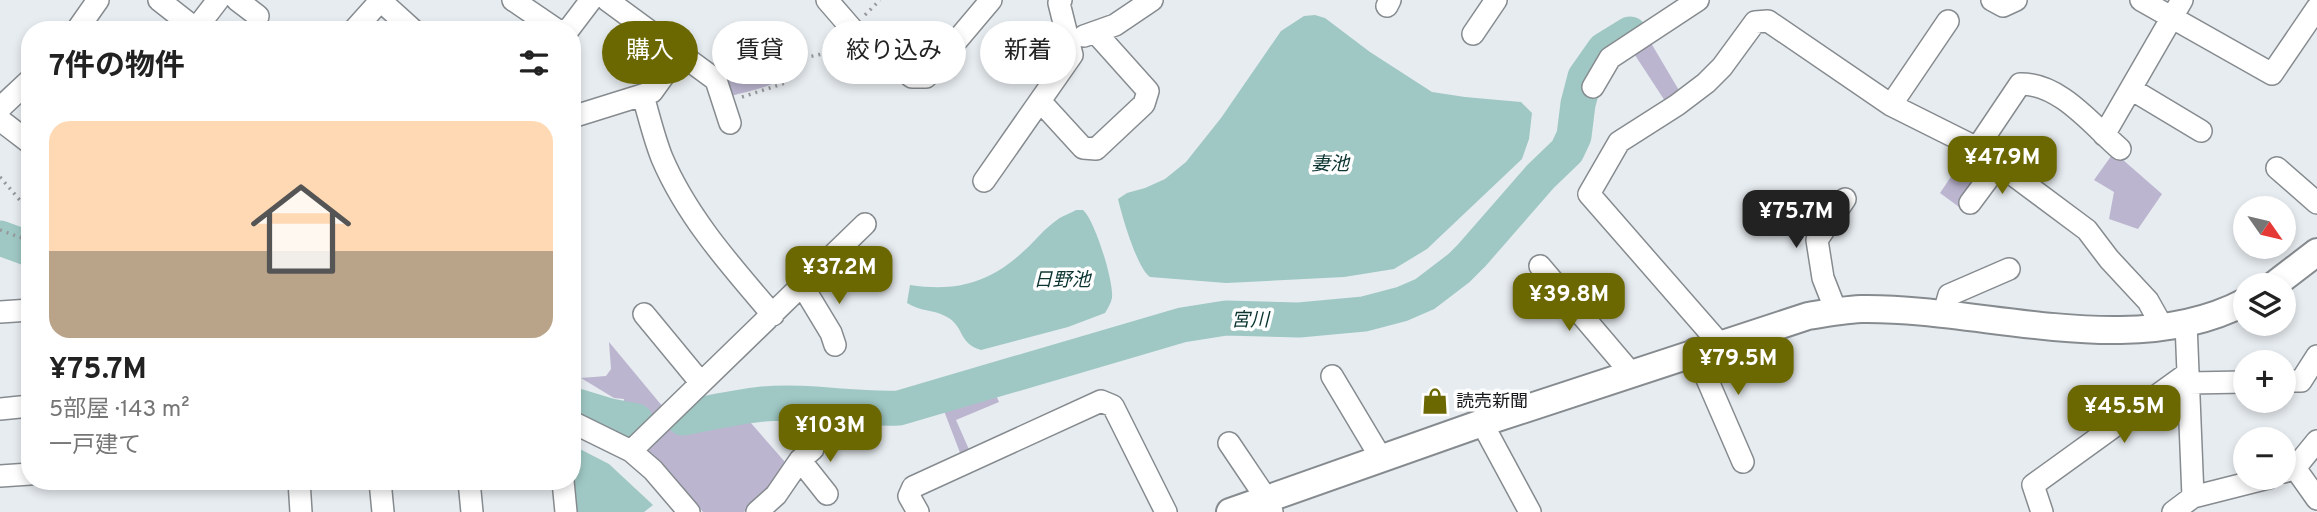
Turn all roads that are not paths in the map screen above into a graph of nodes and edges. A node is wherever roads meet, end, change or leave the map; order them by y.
1 (98, 0) edge
2 (159, 0) edge
3 (218, 0) edge
4 (237, 0) edge
5 (381, 0) edge
6 (513, 0) edge
7 (591, 0) edge
8 (607, 0) edge
9 (827, 0) edge
10 (991, 0) edge
11 (1061, 0) edge
12 (1152, 0) edge
13 (1496, 0) edge
14 (1698, 0) edge
15 (1992, 0) edge
16 (2016, 0) edge
17 (2141, 0) edge
18 (2317, 8) edge
19 (2177, 9) edge
20 (258, 16) dead end
21 (83, 21) edge
22 (186, 21) edge
23 (202, 21) edge
24 (363, 21) edge
25 (403, 21) edge
26 (543, 21) edge
27 (575, 21) edge
28 (636, 21) edge
29 (1063, 21) edge
30 (1948, 22) dead end
31 (1096, 33) junction
32 (1473, 34) dead end
33 (1076, 38) edge
34 (698, 66) edge
35 (658, 84) edge
36 (1052, 84) edge
37 (1593, 87) dead end
38 (21, 88) edge
39 (2130, 89) junction
40 (643, 96) junction
41 (1040, 101) junction
42 (1891, 105) junction
43 (0, 108) edge
44 (727, 113) road end
45 (581, 114) edge
46 (0, 120) edge
47 (2201, 131) dead end
48 (2104, 135) junction
49 (21, 136) edge
50 (1977, 148) junction
51 (2120, 149) dead end
52 (1999, 164) junction
53 (2277, 168) dead end
54 (984, 181) dead end
55 (1845, 199) dead end
56 (1970, 203) dead end
57 (2317, 203) edge
58 (865, 224) dead end
59 (2317, 252) edge
60 (1540, 266) dead end
61 (2009, 269) dead end
62 (2290, 273) edge
63 (802, 285) junction
64 (2233, 308) edge
65 (21, 311) edge
66 (1836, 311) junction
67 (0, 312) edge
68 (644, 314) dead end
69 (773, 315) junction
70 (1943, 316) junction
71 (2174, 325) junction
72 (835, 345) dead end
73 (1703, 348) junction
74 (2317, 356) edge
75 (1631, 373) junction
76 (1332, 376) dead end
77 (2188, 378) junction
78 (2296, 380) edge
79 (2233, 381) edge
80 (701, 383) junction
81 (21, 407) edge
82 (0, 409) edge
83 (1482, 422) junction
84 (581, 427) edge
85 (2317, 441) edge
86 (1229, 443) dead end
87 (631, 452) junction
88 (1381, 458) junction
89 (1743, 462) dead end
90 (2296, 464) edge
91 (21, 475) edge
92 (0, 476) edge
93 (2296, 476) edge
94 (2233, 487) edge
95 (300, 490) edge
96 (381, 490) edge
97 (470, 490) edge
98 (564, 490) edge
99 (827, 494) dead end
100 (2193, 497) junction
101 (2317, 499) edge
102 (1269, 505) edge
103 (301, 512) edge
104 (383, 512) edge
105 (472, 512) edge
106 (566, 512) edge
107 (689, 512) edge
108 (757, 512) edge
109 (918, 512) edge
110 (1166, 512) edge
111 (1230, 512) edge
112 (1530, 512) edge
113 (2042, 512) edge
114 (2173, 512) edge

1 - 21 street
2 - 22 street
3 - 23 street
4 - 20 street
5 - 24 street
5 - 25 street
6 - 26 street
7 - 27 street
8 - 28 street
9 - 10 street
11 - 29 street
12 - 31 street
13 - 32 street
14 - 37 street
15 - 16 street
17 - 19 street
18 - 19 street
19 - 39 street
30 - 42 street
31 - 33 street
31 - 41 street
34 - 44 street
35 - 40 street
36 - 41 street
38 - 43 street
39 - 47 street
39 - 48 street
40 - 45 street
40 - 69 street
41 - 54 street
42 - 50 street
42 - 73 street
46 - 49 street
48 - 50 street
48 - 51 street
50 - 52 street
52 - 56 street
52 - 71 street
53 - 57 street
55 - 66 street
58 - 63 street
59 - 62 street
60 - 75 street
61 - 70 street
63 - 69 street
63 - 72 street
64 - 71 street
65 - 67 street
66 - 70 street
66 - 73 street
68 - 80 street
69 - 80 street
70 - 71 street
71 - 77 street
73 - 75 street
73 - 89 street
74 - 78 street
75 - 83 street
76 - 88 street
77 - 79 street
77 - 100 street
77 - 113 street
80 - 87 street
81 - 82 street
83 - 88 street
83 - 112 street
84 - 87 street
85 - 90 street
86 - 102 street
87 - 107 street
88 - 102 street
91 - 92 street
93 - 101 street
94 - 100 street
95 - 103 street
96 - 104 street
97 - 105 street
98 - 106 street
99 - 108 street
100 - 114 street
102 - 111 street
109 - 110 street

